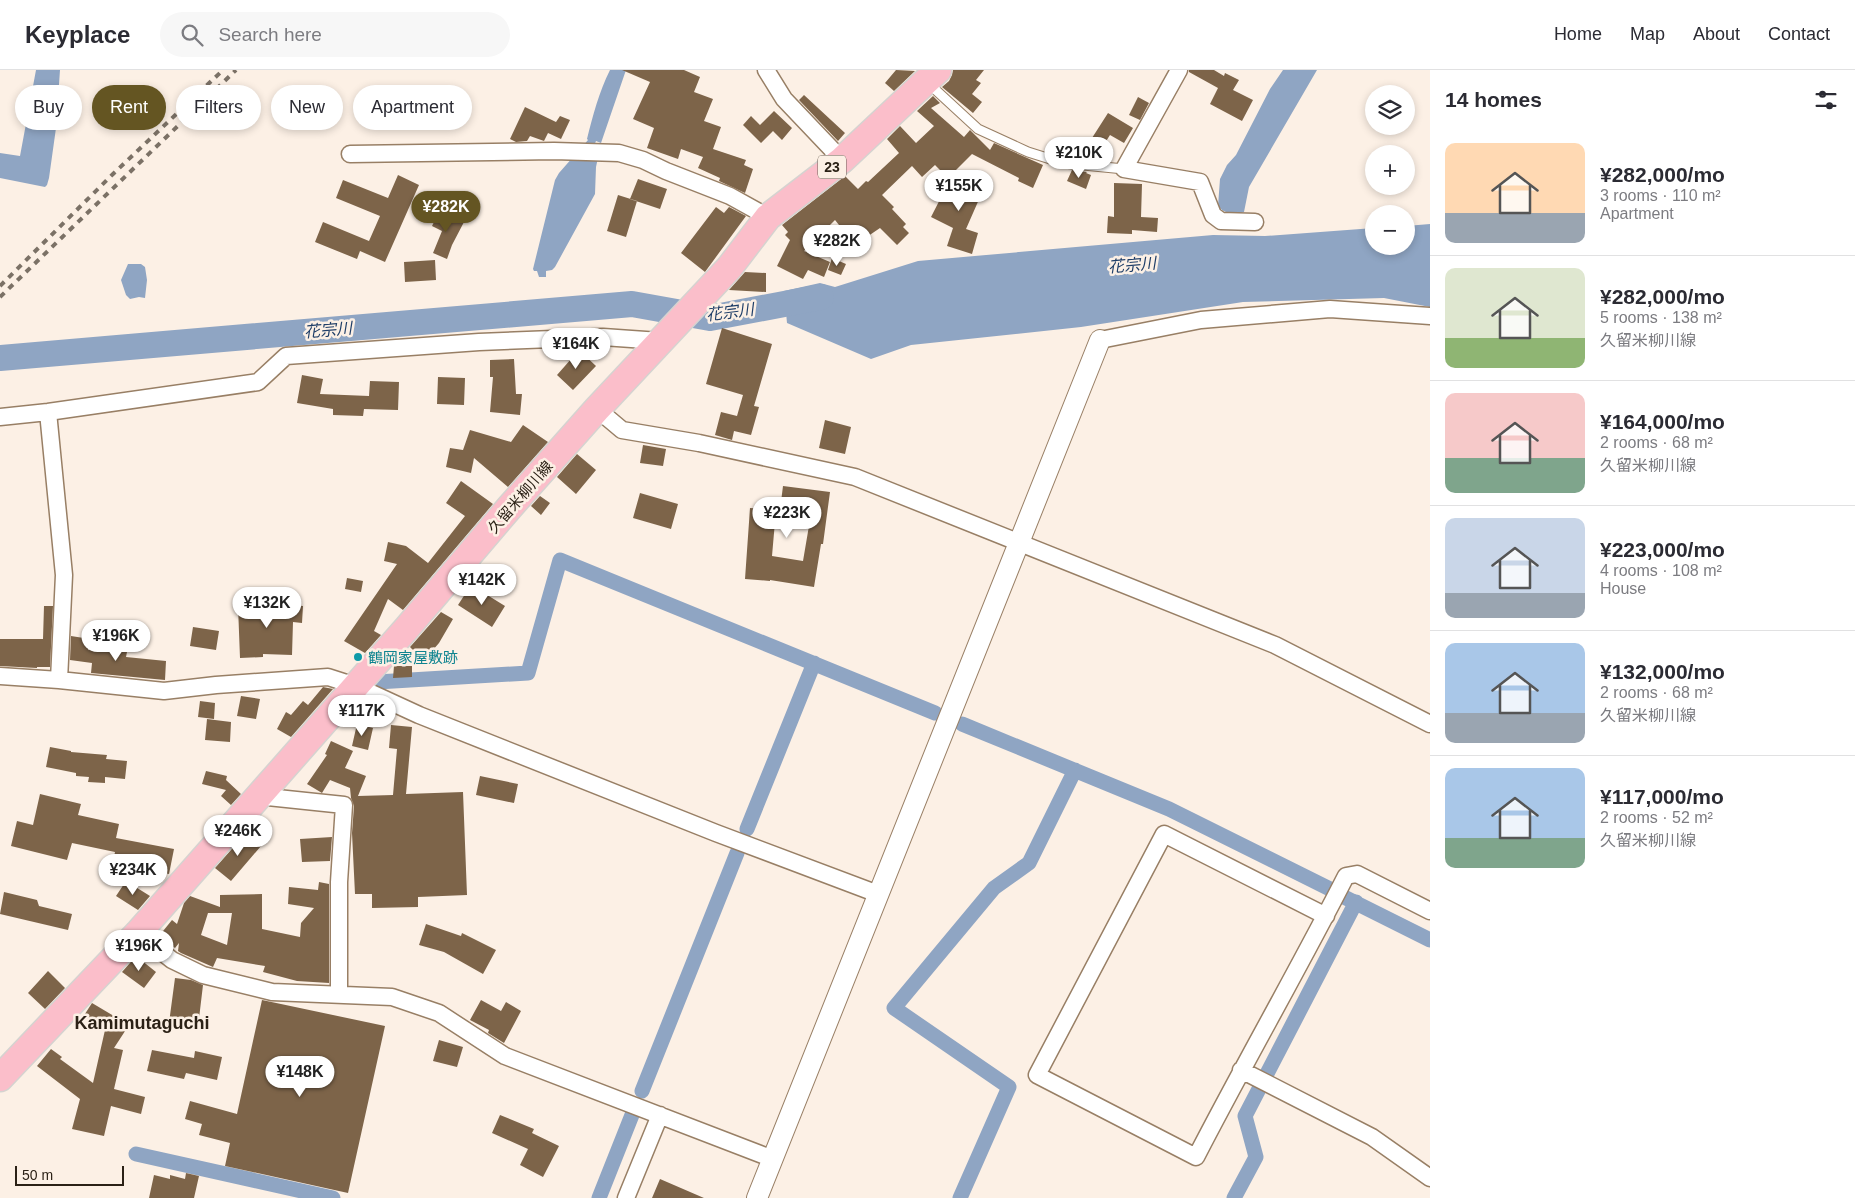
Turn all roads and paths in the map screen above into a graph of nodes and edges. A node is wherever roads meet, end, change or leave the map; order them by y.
1 (1179, 70) edge
2 (767, 73) edge
3 (933, 76) edge
4 (350, 154) dead end
5 (842, 160) junction
6 (1124, 169) junction
7 (768, 217) junction
8 (1255, 222) dead end
9 (1430, 316) edge
10 (667, 335) junction
11 (1100, 340) joint
12 (597, 409) junction
13 (48, 412) junction
14 (0, 417) edge
15 (1020, 542) junction
16 (0, 676) edge
17 (59, 680) junction
18 (356, 686) junction
19 (1430, 724) edge
20 (258, 796) junction
21 (878, 894) junction
22 (1430, 911) edge
23 (1326, 916) junction
24 (138, 933) junction
25 (339, 994) junction
26 (1241, 1070) junction
27 (0, 1078) edge
28 (660, 1116) junction
29 (773, 1159) junction
30 (1430, 1178) edge
31 (626, 1198) edge
32 (757, 1198) edge

1 - 6 street
2 - 5 street
3 - 5 main road, 久留米柳川線 / 23
3 - 6 lane
4 - 7 street
5 - 7 main road, 久留米柳川線 / 23
6 - 8 street
7 - 10 main road, 久留米柳川線 / 23
9 - 11 street
10 - 12 main road, 久留米柳川線 / 23
10 - 13 street
11 - 15 street
12 - 15 street
12 - 18 main road, 久留米柳川線 / 23
13 - 14 street
13 - 17 street
15 - 19 street
15 - 21 street
16 - 17 street
17 - 18 street
18 - 20 main road, 久留米柳川線 / 23
18 - 21 street
20 - 24 main road, 久留米柳川線 / 23
20 - 25 street
21 - 29 street
22 - 23 street
23 - 26 street
23 - 26 street
24 - 25 street
24 - 27 main road, 久留米柳川線 / 23
25 - 28 street
26 - 30 street
28 - 29 street
28 - 31 street
29 - 32 street

